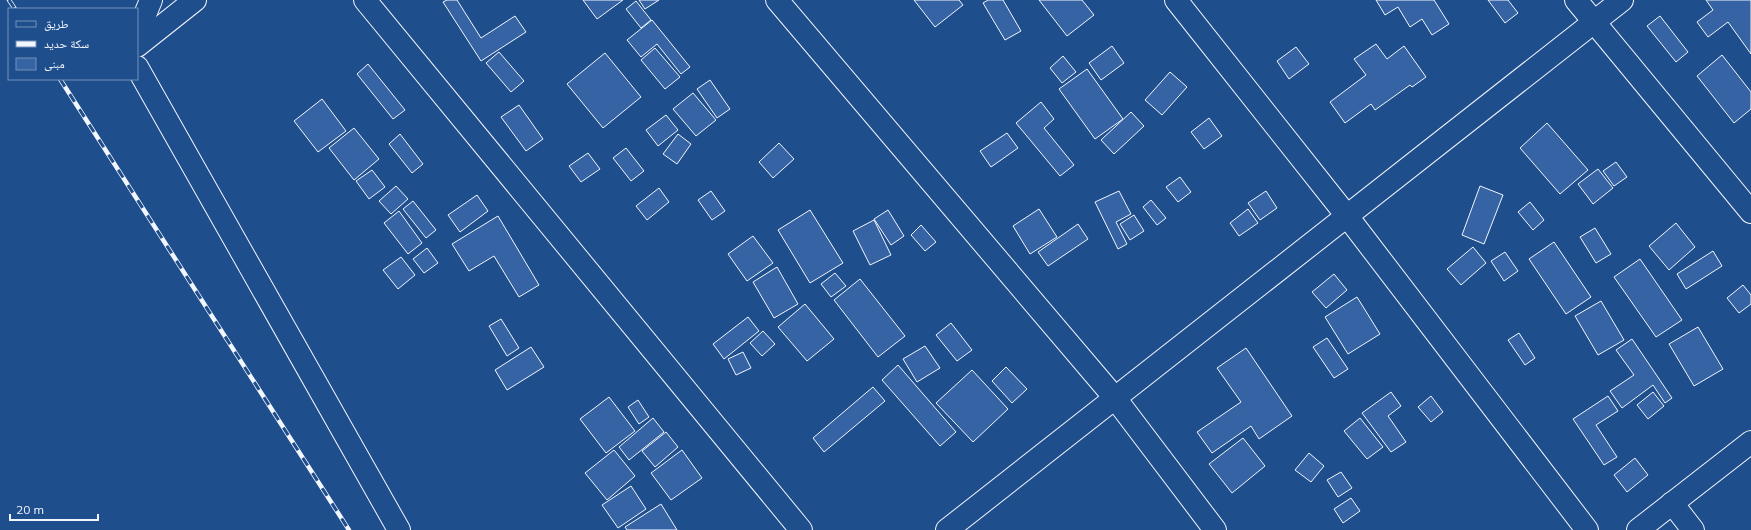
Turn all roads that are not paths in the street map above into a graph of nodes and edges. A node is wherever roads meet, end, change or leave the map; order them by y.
1 (151, 0) edge
2 (195, 0) edge
3 (365, 0) edge
4 (777, 0) edge
5 (1176, 0) edge
6 (1576, 0) edge
7 (1622, 0) edge
8 (1594, 22) junction
9 (138, 32) edge
10 (138, 45) edge
11 (138, 70) edge
12 (1751, 212) edge
13 (1347, 216) junction
14 (1115, 398) junction
15 (1751, 442) edge
16 (1672, 503) junction
17 (399, 530) edge
18 (801, 530) edge
19 (947, 530) edge
20 (1214, 530) edge
21 (1587, 530) edge
22 (1638, 530) edge
23 (1694, 530) edge

1 - 9 street
2 - 10 street
3 - 18 street
4 - 14 street
5 - 13 street
6 - 8 street
7 - 8 street
8 - 12 street
8 - 13 street
11 - 17 street
13 - 14 street
13 - 21 street
14 - 19 street
14 - 20 street
15 - 16 street
16 - 22 street
16 - 23 street

